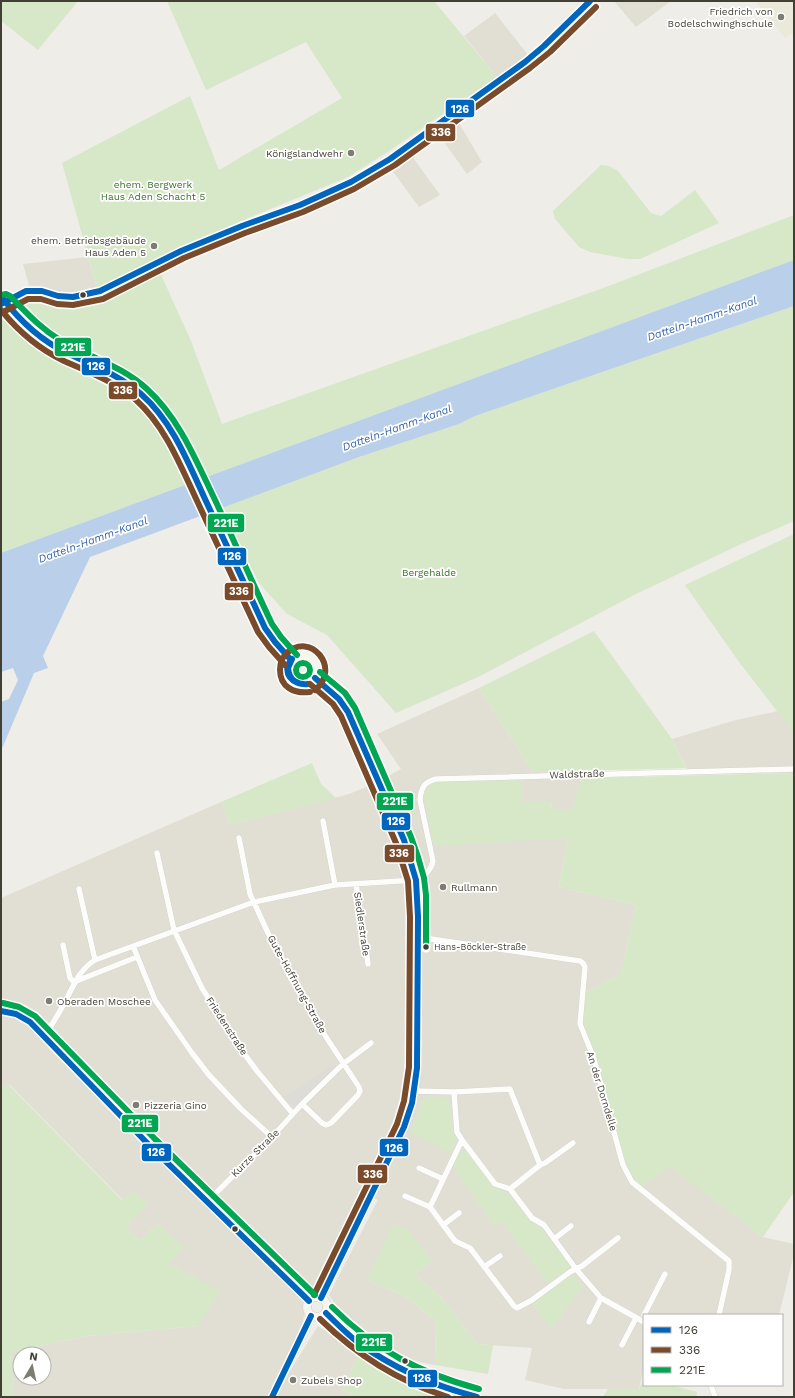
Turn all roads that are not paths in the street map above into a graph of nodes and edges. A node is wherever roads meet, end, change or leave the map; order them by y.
1 (590, 1) edge
2 (2, 301) edge
3 (291, 660) junction
4 (315, 678) junction
5 (794, 769) edge
6 (323, 821) dead end
7 (239, 838) dead end
8 (157, 853) dead end
9 (416, 880) junction
10 (356, 884) junction
11 (335, 885) junction
12 (79, 889) dead end
13 (254, 902) junction
14 (174, 930) junction
15 (418, 937) junction
16 (63, 945) dead end
17 (133, 946) junction
18 (137, 957) junction
19 (95, 960) junction
20 (368, 964) dead end
21 (74, 982) junction
22 (1, 1011) edge
23 (45, 1036) junction
24 (371, 1043) dead end
25 (343, 1064) junction
26 (415, 1092) junction
27 (454, 1092) junction
28 (302, 1104) junction
29 (293, 1114) junction
30 (272, 1137) junction
31 (462, 1140) junction
32 (573, 1143) dead end
33 (540, 1165) junction
34 (419, 1168) dead end
35 (443, 1179) junction
36 (510, 1190) junction
37 (405, 1196) dead end
38 (207, 1202) junction
39 (430, 1207) junction
40 (459, 1213) dead end
41 (442, 1225) junction
42 (571, 1226) dead end
43 (618, 1238) dead end
44 (554, 1239) junction
45 (500, 1256) dead end
46 (484, 1267) junction
47 (576, 1269) junction
48 (665, 1274) dead end
49 (321, 1298) junction
50 (601, 1298) junction
51 (309, 1301) junction
52 (326, 1313) junction
53 (644, 1314) edge
54 (719, 1314) edge
55 (312, 1316) junction
56 (642, 1318) edge
57 (588, 1322) dead end
58 (622, 1345) dead end
59 (711, 1386) edge
60 (272, 1397) edge
61 (477, 1397) edge
62 (715, 1397) edge

1 - 2 street
2 - 3 main road
3 - 4 main road
3 - 4 main road
4 - 9 main road
5 - 9 street, Waldstraße
6 - 11 street
7 - 13 street
8 - 14 street
9 - 10 street
9 - 15 main road
10 - 11 street
10 - 20 street, Siedlerstraße
11 - 13 street
12 - 19 street
13 - 14 street
13 - 25 street, Gute-Hoffnung-Straße
14 - 17 street
14 - 29 street, Friedenstraße
15 - 26 main road
15 - 54 street, An der Dorndelle
16 - 21 street
17 - 18 street
17 - 19 street
18 - 21 street
18 - 30 street
19 - 21 street
21 - 23 street
22 - 23 main road
23 - 38 main road
24 - 25 street, Kurze Straße
25 - 28 street, Kurze Straße
25 - 28 street
26 - 27 street
26 - 49 main road
27 - 31 street
27 - 33 street
28 - 29 street, Kurze Straße
29 - 30 street, Kurze Straße
30 - 38 street, Kurze Straße
31 - 35 street
31 - 36 street
32 - 33 street
33 - 36 street
34 - 35 street
35 - 39 street
36 - 44 street
37 - 39 street
38 - 51 main road
39 - 41 street
40 - 41 street
41 - 46 street
42 - 44 street
43 - 47 street
44 - 47 street
45 - 46 street
46 - 47 street
47 - 50 street
48 - 53 street
49 - 51 main road
49 - 52 main road
50 - 56 street
50 - 57 street
51 - 55 main road
52 - 55 main road
52 - 61 main road
55 - 60 main road
56 - 58 street
59 - 62 street

